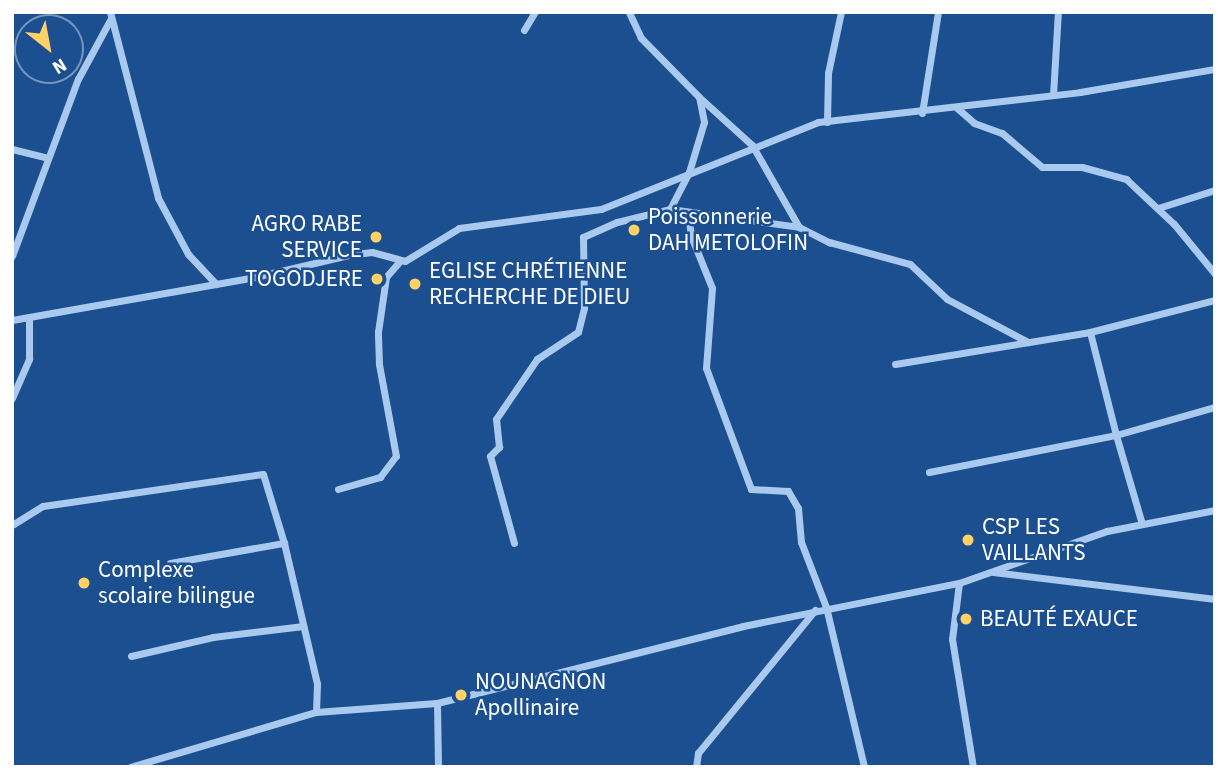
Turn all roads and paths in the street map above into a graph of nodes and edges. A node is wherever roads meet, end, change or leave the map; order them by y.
1 (536, 12) edge
2 (629, 12) edge
3 (841, 12) edge
4 (938, 12) edge
5 (1058, 12) edge
6 (110, 16) edge
7 (524, 30) dead end
8 (1215, 69) edge
9 (1053, 95) junction
10 (699, 97) junction
11 (957, 108) junction
12 (922, 113) junction
13 (827, 122) junction
14 (752, 145) junction
15 (12, 149) edge
16 (48, 158) junction
17 (689, 172) junction
18 (1215, 190) edge
19 (1158, 208) junction
20 (670, 209) junction
21 (688, 212) junction
22 (799, 228) junction
23 (12, 256) edge
24 (399, 262) junction
25 (1215, 274) edge
26 (216, 284) junction
27 (1215, 300) edge
28 (29, 317) junction
29 (12, 320) edge
30 (1090, 332) junction
31 (1028, 342) junction
32 (895, 364) dead end
33 (12, 398) edge
34 (1215, 407) edge
35 (1116, 435) junction
36 (929, 472) dead end
37 (338, 489) dead end
38 (1215, 510) edge
39 (1142, 524) junction
40 (12, 525) edge
41 (284, 543) junction
42 (514, 543) dead end
43 (170, 563) dead end
44 (990, 572) junction
45 (959, 583) junction
46 (1215, 599) edge
47 (826, 607) junction
48 (815, 610) junction
49 (303, 626) junction
50 (131, 656) dead end
51 (437, 703) junction
52 (316, 712) junction
53 (130, 767) edge
54 (438, 767) edge
55 (696, 767) edge
56 (864, 767) edge
57 (973, 767) edge

1 - 7 street
2 - 10 street
3 - 13 street
4 - 12 street
5 - 9 street
6 - 16 street
6 - 26 street
8 - 9 street
9 - 11 street
10 - 14 street
10 - 17 street
11 - 12 street
11 - 19 street
12 - 13 street
13 - 14 street
14 - 17 street
14 - 22 street
15 - 16 street
16 - 23 street
17 - 20 street
17 - 24 street
18 - 19 street
19 - 25 street
20 - 21 street
20 - 42 street
21 - 22 street
21 - 47 street
22 - 31 street
24 - 26 street
24 - 37 street
26 - 28 street
27 - 30 street
28 - 29 street
28 - 33 street
30 - 31 street
30 - 35 street
31 - 32 street
34 - 35 street
35 - 36 street
35 - 39 street
38 - 39 street
39 - 44 street
40 - 41 street
41 - 43 street
41 - 49 street
44 - 45 street
44 - 46 street
45 - 47 street
45 - 57 street
47 - 48 street
47 - 56 street
48 - 51 street
48 - 55 street
49 - 50 street
49 - 52 street
51 - 52 street
51 - 54 street
52 - 53 street

